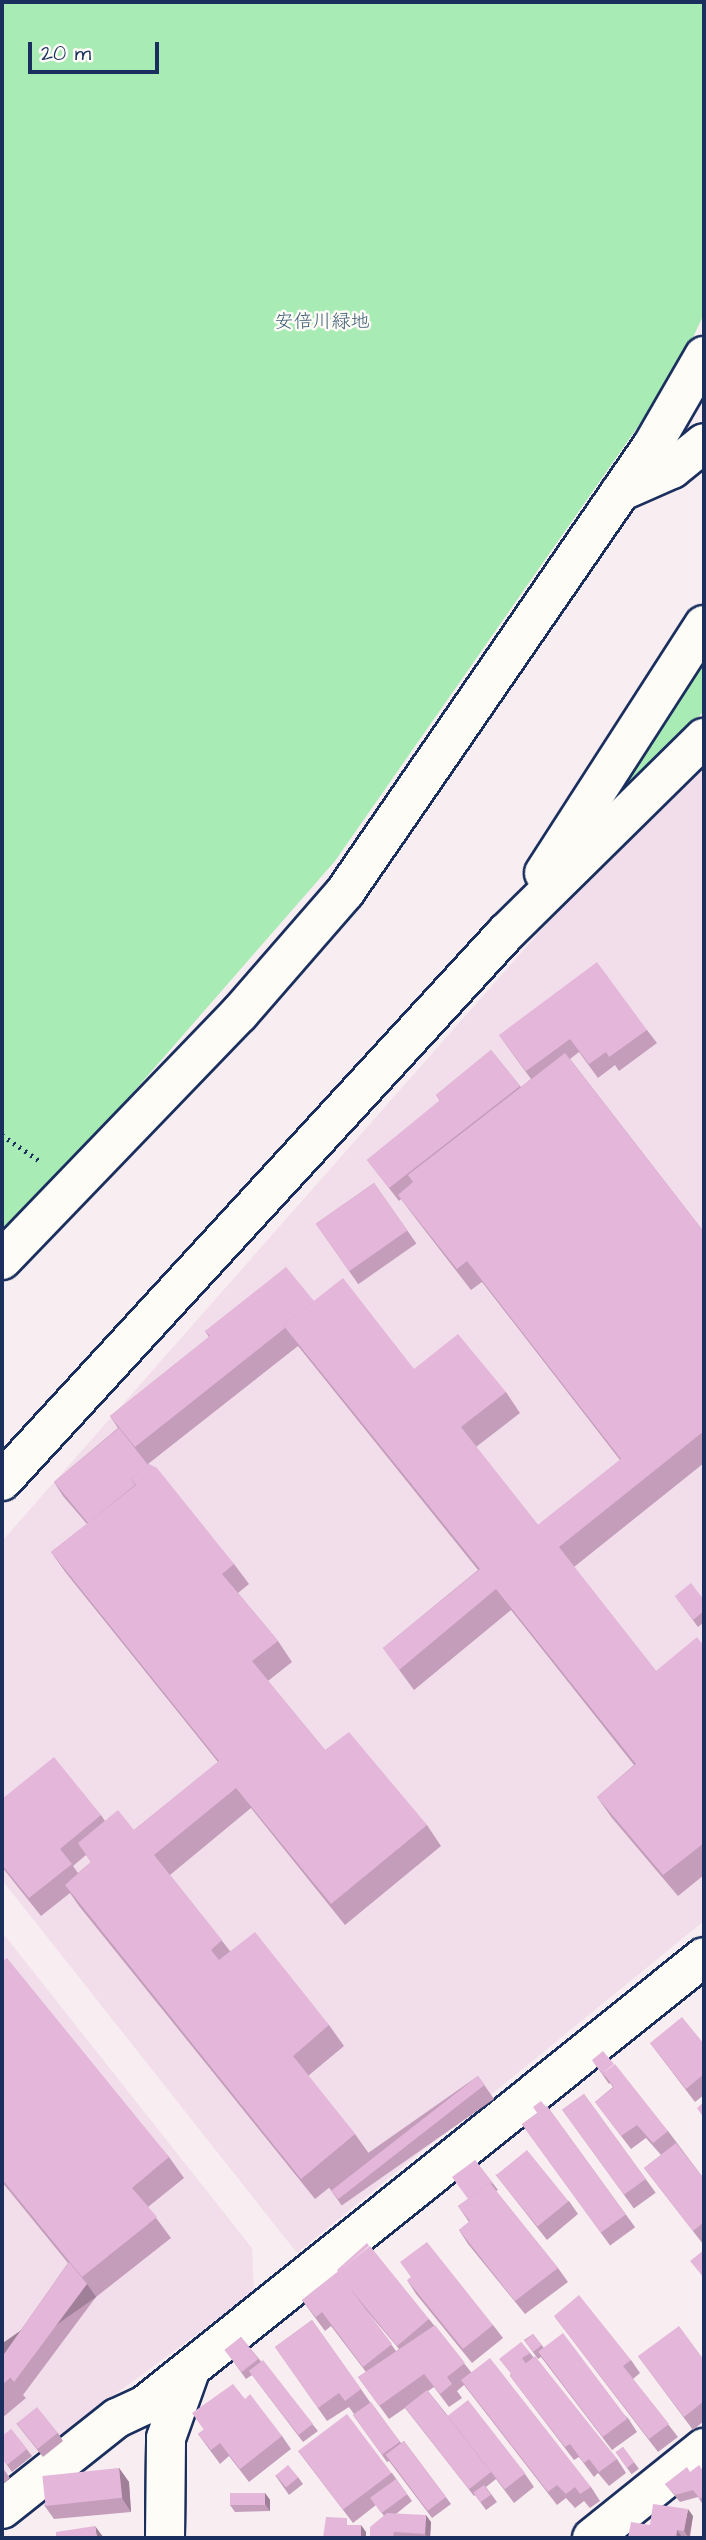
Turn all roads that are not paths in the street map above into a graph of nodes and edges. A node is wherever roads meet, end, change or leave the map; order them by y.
1 (704, 356) edge
2 (704, 443) edge
3 (620, 492) junction
4 (704, 625) edge
5 (704, 738) edge
6 (506, 933) junction
7 (2, 1260) edge
8 (2, 1480) edge
9 (704, 1956) edge
10 (192, 2366) junction
11 (704, 2448) edge
12 (2, 2509) edge
13 (165, 2538) edge
14 (592, 2538) edge

1 - 3 street
2 - 3 street
3 - 7 street
4 - 6 street
5 - 6 street
6 - 8 street
9 - 10 street
10 - 12 street
10 - 13 street
11 - 14 street

